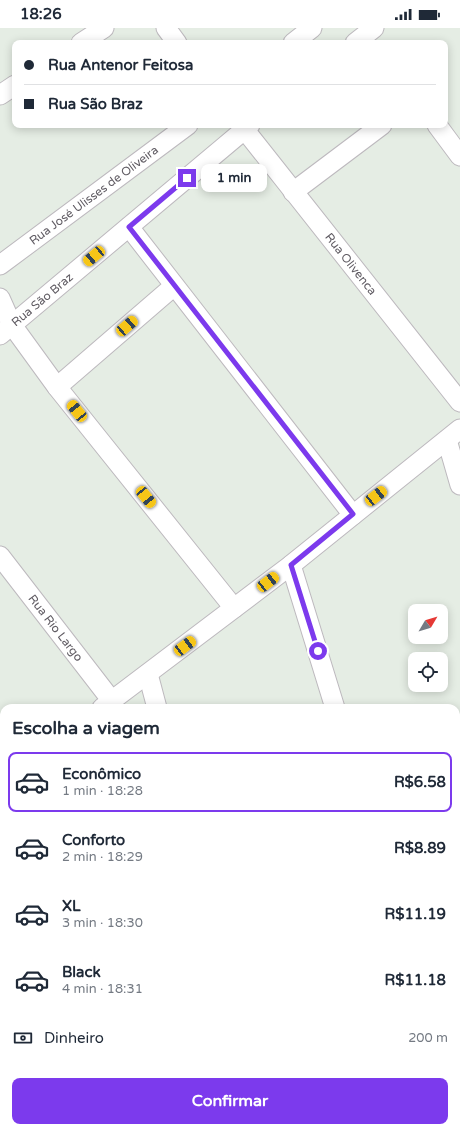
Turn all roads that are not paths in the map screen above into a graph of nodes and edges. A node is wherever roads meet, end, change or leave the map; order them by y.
1 (104, 28) edge
2 (166, 28) edge
3 (312, 28) edge
4 (374, 28) edge
5 (86, 40) edge
6 (175, 40) edge
7 (297, 40) edge
8 (359, 40) edge
9 (12, 87) edge
10 (0, 95) edge
11 (184, 128) edge
12 (243, 128) edge
13 (246, 128) edge
14 (378, 128) edge
15 (439, 128) edge
16 (460, 156) edge
17 (293, 192) junction
18 (129, 227) junction
19 (0, 265) edge
20 (174, 286) junction
21 (0, 298) edge
22 (6, 330) edge
23 (57, 387) junction
24 (460, 402) edge
25 (454, 435) edge
26 (460, 485) edge
27 (353, 514) junction
28 (0, 556) edge
29 (291, 565) junction
30 (234, 608) junction
31 (148, 674) junction
32 (107, 704) edge
33 (156, 704) edge
34 (334, 704) edge

1 - 5 street
2 - 6 street
3 - 7 street
4 - 8 street
9 - 10 street
11 - 19 street, Rua José Ulisses de Oliveira
12 - 18 street, Rua São Braz
13 - 17 street, Rua Olivenca
14 - 17 street
15 - 16 street
17 - 24 street, Rua Olivenca
18 - 20 street
18 - 22 street, Rua São Braz
20 - 23 street
20 - 27 street
21 - 22 street
22 - 23 street
23 - 30 street
25 - 26 street
25 - 27 street
27 - 29 street
28 - 32 street, Rua Rio Largo
29 - 30 street
29 - 34 street
30 - 31 street
31 - 32 street
31 - 33 street

